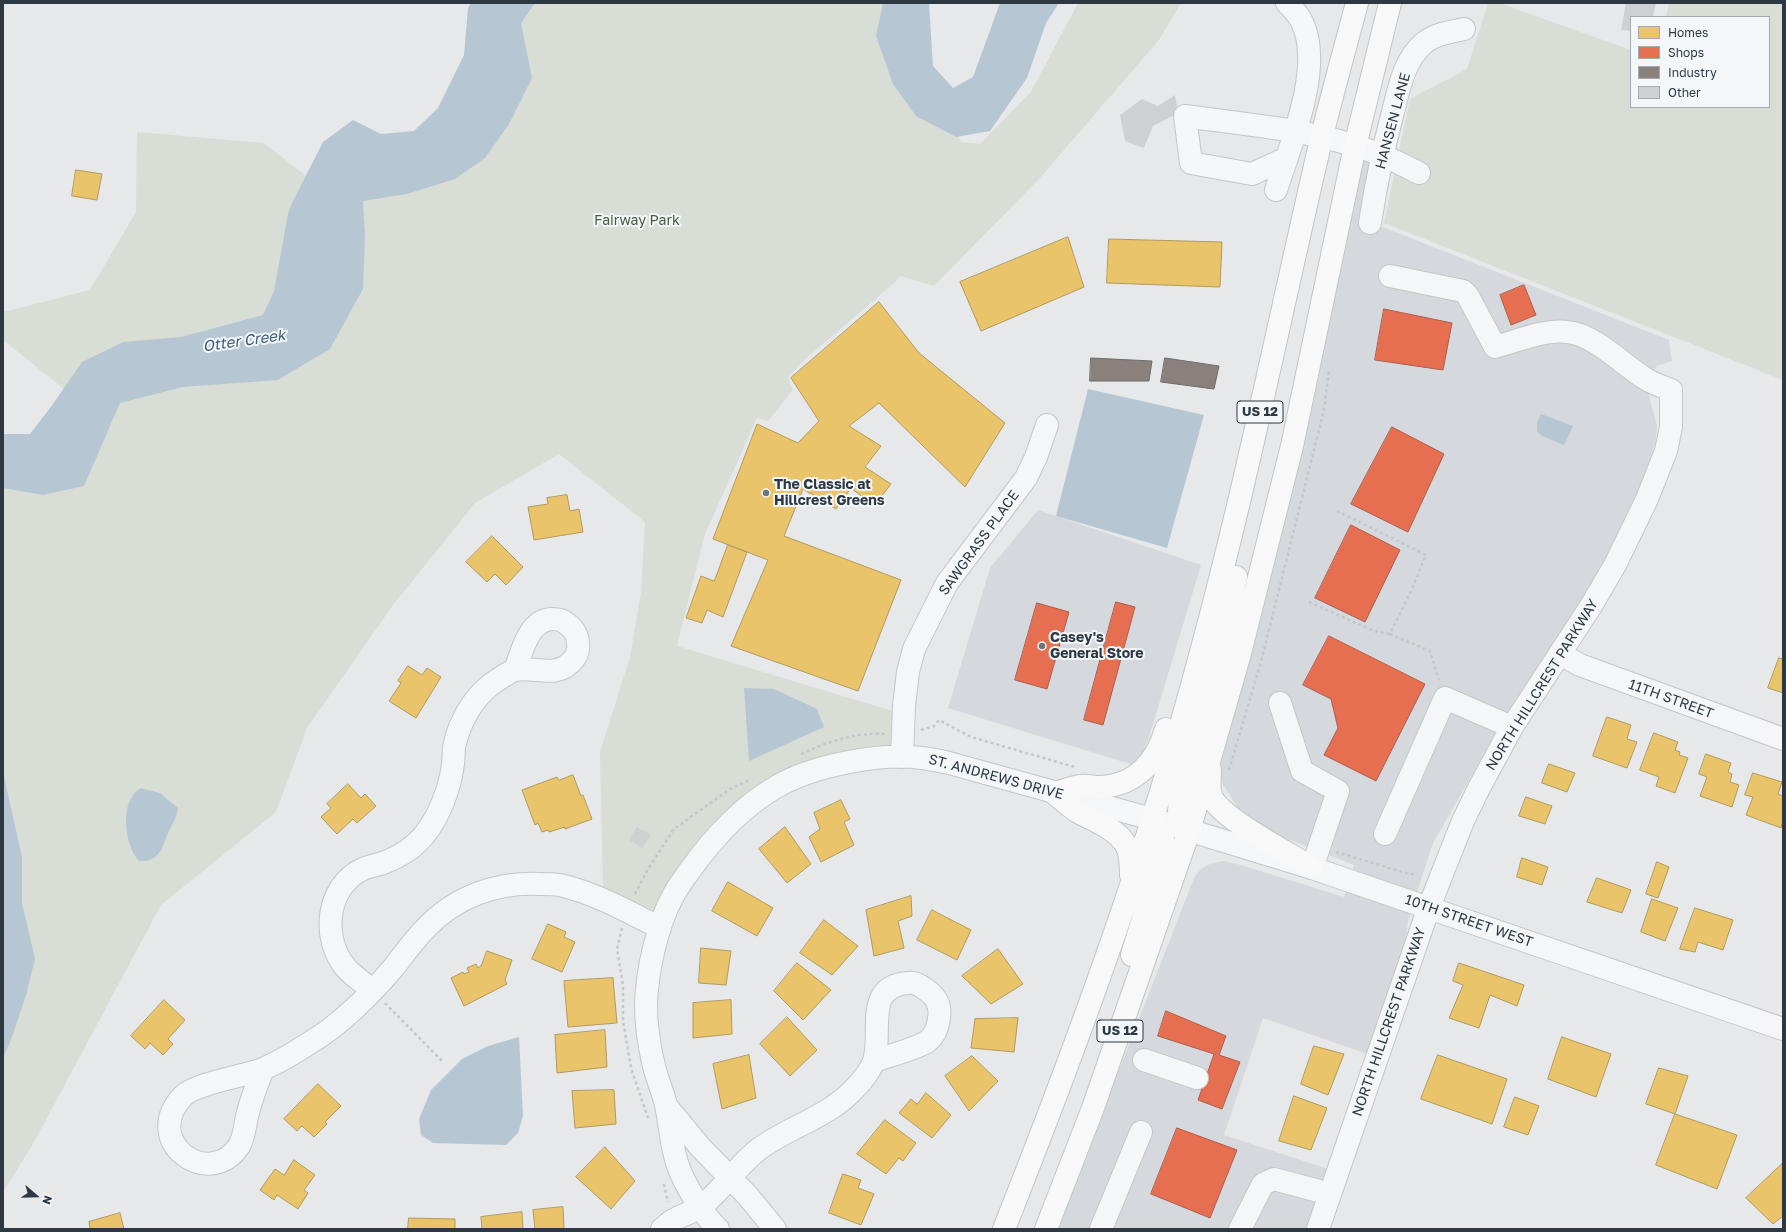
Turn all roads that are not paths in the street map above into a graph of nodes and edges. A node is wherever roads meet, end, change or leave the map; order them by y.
1 (1287, 3) edge
2 (1357, 3) edge
3 (1390, 3) edge
4 (1464, 29) dead end
5 (1296, 131) junction
6 (1322, 137) junction
7 (1355, 146) junction
8 (1381, 155) junction
9 (1287, 158) junction
10 (1419, 173) dead end
11 (1276, 190) dead end
12 (1370, 223) dead end
13 (1390, 276) dead end
14 (1265, 394) junction
15 (1047, 425) dead end
16 (1254, 439) junction
17 (1560, 654) junction
18 (514, 670) dead end
19 (1280, 703) dead end
20 (1512, 727) junction
21 (1783, 739) edge
22 (902, 756) junction
23 (1209, 762) junction
24 (1054, 793) junction
25 (1152, 819) junction
26 (1189, 831) junction
27 (1385, 834) dead end
28 (1312, 868) junction
29 (1132, 881) junction
30 (1428, 907) junction
31 (660, 928) junction
32 (372, 990) junction
33 (1783, 1029) edge
34 (1144, 1060) dead end
35 (874, 1061) dead end
36 (264, 1069) junction
37 (1196, 1078) dead end
38 (665, 1104) junction
39 (1093, 1108) junction
40 (1140, 1132) dead end
41 (730, 1177) junction
42 (1330, 1194) junction
43 (700, 1207) junction
44 (667, 1225) edge
45 (718, 1229) edge
46 (776, 1229) edge
47 (1004, 1229) edge
48 (1046, 1229) edge
49 (1101, 1229) edge
50 (1240, 1229) edge
51 (1318, 1229) edge

1 - 5 street
2 - 6 main road, US 12
3 - 7 main road, US 12
4 - 8 street, HANSEN LANE
5 - 6 street
5 - 9 street
5 - 9 street
6 - 7 street
6 - 14 main road, US 12
7 - 8 street
7 - 23 main road, US 12
8 - 10 street
8 - 12 street, HANSEN LANE
9 - 11 street
13 - 17 street, NORTH HILLCREST PARKWAY
14 - 16 main road, US 12
14 - 26 main road
15 - 22 street, SAWGRASS PLACE
16 - 24 main road
16 - 25 main road, US 12
17 - 20 street, NORTH HILLCREST PARKWAY
17 - 21 street, 11TH STREET
18 - 32 street
19 - 28 street
20 - 27 street
20 - 30 street, NORTH HILLCREST PARKWAY
22 - 24 street, ST. ANDREWS DRIVE
22 - 31 street, ST. ANDREWS DRIVE
23 - 26 main road, US 12
23 - 28 main road
24 - 25 street, ST. ANDREWS DRIVE
24 - 29 main road
25 - 26 street, 10TH STREET WEST
25 - 29 main road, US 12
25 - 39 main road
26 - 28 street, 10TH STREET WEST
26 - 39 main road, US 12
28 - 30 street, 10TH STREET WEST
29 - 47 main road, US 12
30 - 33 street, 10TH STREET WEST
30 - 42 street, NORTH HILLCREST PARKWAY
31 - 32 street
31 - 38 street, ST. ANDREWS DRIVE
32 - 36 street
34 - 37 street
35 - 41 street
36 - 36 street
38 - 41 street, ST. ANDREWS DRIVE
38 - 43 street, ST. ANDREWS DRIVE
39 - 48 main road, US 12
40 - 49 street
41 - 43 street
41 - 46 street, ST. ANDREWS DRIVE
42 - 50 street
42 - 51 street, NORTH HILLCREST PARKWAY
43 - 44 street
43 - 45 street, ST. ANDREWS DRIVE

